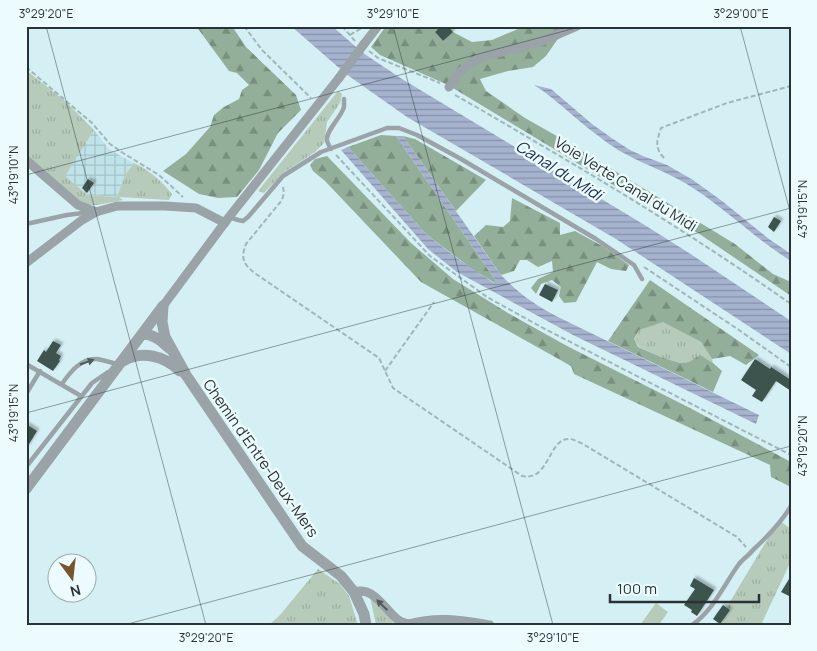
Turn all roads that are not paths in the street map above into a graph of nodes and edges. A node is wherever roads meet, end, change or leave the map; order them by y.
1 (378, 26) edge
2 (577, 26) edge
3 (449, 86) road end
4 (344, 99) dead end
5 (331, 149) junction
6 (26, 160) edge
7 (96, 212) junction
8 (227, 220) junction
9 (26, 224) edge
10 (26, 262) edge
11 (642, 279) dead end
12 (163, 306) junction
13 (142, 335) junction
14 (173, 354) junction
15 (158, 357) junction
16 (121, 363) junction
17 (26, 364) edge
18 (40, 372) junction
19 (186, 376) junction
20 (62, 384) junction
21 (26, 394) edge
22 (81, 396) junction
23 (26, 467) edge
24 (26, 489) edge
25 (791, 506) edge
26 (354, 592) junction
27 (408, 624) edge
28 (366, 625) edge
29 (490, 625) edge
30 (692, 625) edge

1 - 8 street, bridge
2 - 3 street
4 - 5 lane
5 - 8 lane
5 - 11 lane
6 - 7 street
7 - 8 street
7 - 9 lane
7 - 10 street
8 - 12 street
12 - 13 street
12 - 14 street, Chemin d'Entre-Deux-Mers
13 - 14 street, Chemin d'Entre-Deux-Mers
13 - 15 street, Chemin d'Entre-Deux-Mers
13 - 16 street
14 - 19 street, Chemin d'Entre-Deux-Mers
15 - 16 street, Chemin d'Entre-Deux-Mers
15 - 19 street, Chemin d'Entre-Deux-Mers
20 -> 16 lane
16 - 22 lane
16 - 24 street
17 - 18 lane
18 - 20 lane
18 - 21 lane
19 - 26 street, Chemin d'Entre-Deux-Mers
20 - 22 lane
22 - 23 lane
25 - 30 lane
27 -> 26 street
26 - 28 street, Chemin d'Entre-Deux-Mers
27 - 29 street

